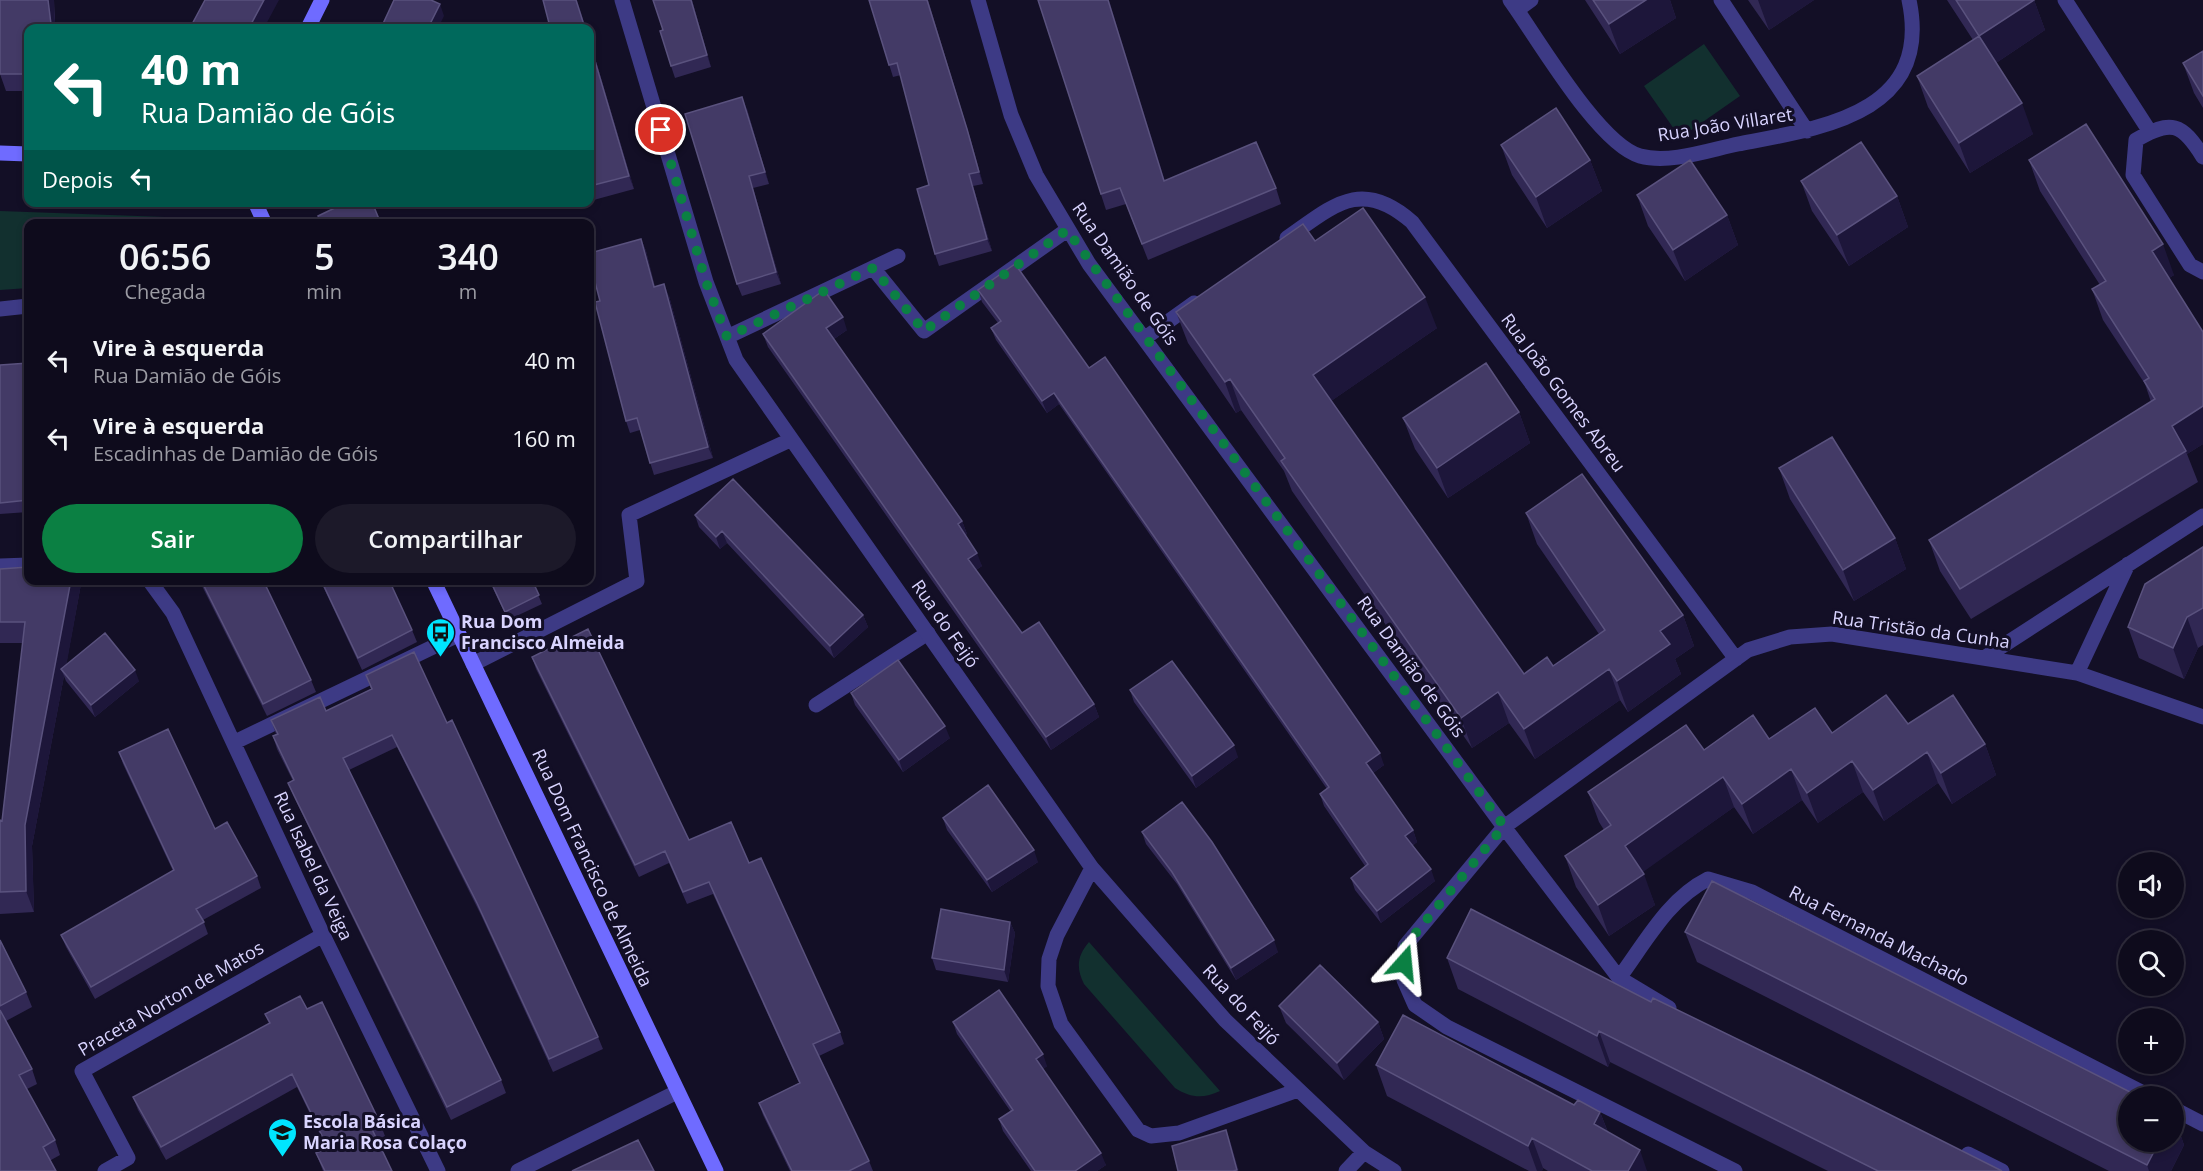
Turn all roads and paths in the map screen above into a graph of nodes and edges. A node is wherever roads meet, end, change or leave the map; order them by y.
1 (322, 0) edge
2 (622, 0) edge
3 (978, 0) edge
4 (1531, 0) edge
5 (1721, 0) edge
6 (1909, 0) edge
7 (2065, 0) edge
8 (1514, 5) edge
9 (310, 24) edge
10 (1807, 131) junction
11 (2150, 132) junction
12 (0, 153) edge
13 (24, 154) edge
14 (2203, 157) edge
15 (1067, 230) junction
16 (1272, 248) edge
17 (898, 256) dead end
18 (873, 268) junction
19 (2203, 272) edge
20 (1203, 296) edge
21 (24, 306) edge
22 (0, 309) edge
23 (727, 337) junction
24 (1144, 338) junction
25 (790, 440) junction
26 (2203, 516) edge
27 (2128, 564) junction
28 (24, 565) edge
29 (0, 567) edge
30 (153, 585) edge
31 (435, 585) edge
32 (928, 633) junction
33 (458, 634) junction
34 (1984, 658) junction
35 (1736, 659) junction
36 (473, 664) junction
37 (2078, 673) junction
38 (816, 705) dead end
39 (2203, 717) edge
40 (235, 742) junction
41 (1504, 826) junction
42 (1092, 868) junction
43 (323, 935) junction
44 (1619, 978) junction
45 (1687, 1017) edge
46 (2130, 1086) edge
47 (1298, 1090) junction
48 (677, 1092) junction
49 (2184, 1114) edge
50 (2203, 1124) edge
51 (1950, 1145) edge
52 (1364, 1152) junction
53 (105, 1171) edge
54 (438, 1171) edge
55 (518, 1171) edge
56 (716, 1171) edge
57 (1346, 1171) edge
58 (1394, 1171) edge
59 (1735, 1171) edge
60 (2002, 1171) edge

1 - 9 main road
2 - 23 street, Rua do Feijó
3 - 15 street, Rua Damião de Góis
4 - 8 street
5 - 10 street
6 - 10 street, Rua João Villaret
7 - 11 street
8 - 10 street, Rua João Villaret
11 - 14 street
11 - 19 street
12 - 13 main road
15 - 18 street
15 - 24 street, Rua Damião de Góis
16 - 35 street, Rua João Gomes Abreu
17 - 18 street
18 - 23 street
20 - 24 street
21 - 22 street
23 - 25 street, Rua do Feijó
24 - 41 street, Rua Damião de Góis
25 - 32 street, Rua do Feijó
25 - 36 street
26 - 27 street
27 - 34 street
27 - 37 street
28 - 29 street
30 - 40 street, Rua Isabel da Veiga
31 - 33 main road, Rua Dom Francisco de Almeida
32 - 38 street
32 - 42 street, Rua do Feijó
33 - 36 main road, Rua Dom Francisco de Almeida
33 - 40 street
34 - 35 street, Rua Tristão da Cunha
34 - 37 street, Rua Tristão da Cunha
35 - 41 street, Rua Tristão da Cunha
36 - 48 main road, Rua Dom Francisco de Almeida
37 - 39 street, Rua Tristão da Cunha
40 - 43 street, Rua Isabel da Veiga
41 - 44 street, Rua Damião de Góis
41 - 59 street, Rua Tristão da Cunha
42 - 47 street, Rua do Feijó
42 - 47 street
43 - 53 street, Praceta Norton de Matos
43 - 54 street, Rua Isabel da Veiga
44 - 45 street, Rua Damião de Góis
44 - 46 street, Rua Fernanda Machado
47 - 52 street, Rua do Feijó
48 - 55 street
48 - 56 main road, Rua Dom Francisco de Almeida
49 - 50 street
51 - 60 street
52 - 57 street
52 - 58 street, Rua do Feijó

